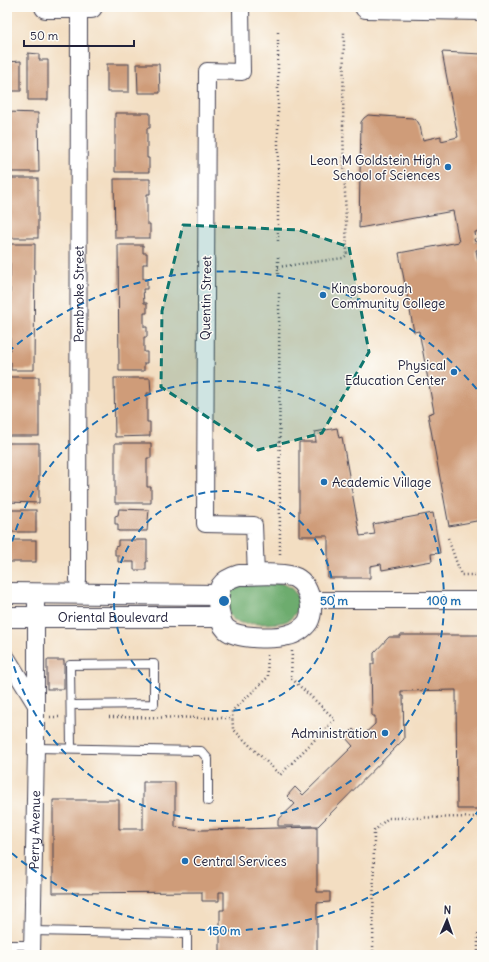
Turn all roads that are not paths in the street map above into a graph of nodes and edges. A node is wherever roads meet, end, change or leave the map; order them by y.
1 (46, 7) edge
2 (91, 7) edge
3 (241, 7) edge
4 (366, 7) edge
5 (79, 8) edge
6 (482, 9) edge
7 (256, 575) junction
8 (78, 581) dead end
9 (7, 593) edge
10 (36, 593) junction
11 (219, 595) junction
12 (310, 600) junction
13 (482, 600) edge
14 (7, 617) edge
15 (36, 617) junction
16 (219, 617) junction
17 (7, 658) edge
18 (71, 705) junction
19 (40, 711) junction
20 (36, 748) junction
21 (71, 748) junction
22 (208, 801) dead end
23 (32, 944) edge
24 (7, 945) edge
25 (187, 955) edge

1 - 5 main road
2 - 5 main road
3 - 7 street, Quentin Street
4 - 6 main road
5 - 8 street, Pembroke Street
7 - 11 street
7 - 12 street
9 - 10 street, Oriental Boulevard
10 - 11 street, Oriental Boulevard
10 - 15 street, Perry Avenue
11 - 16 street
12 - 13 street
12 - 16 street
14 - 15 street, Oriental Boulevard
15 - 16 street, Oriental Boulevard
15 - 19 street, Perry Avenue
17 - 19 street
18 - 18 lane
18 - 21 lane
19 - 20 street, Perry Avenue
20 - 21 lane
20 - 23 street, Perry Avenue
21 - 22 lane
23 - 24 lane
23 - 25 lane

